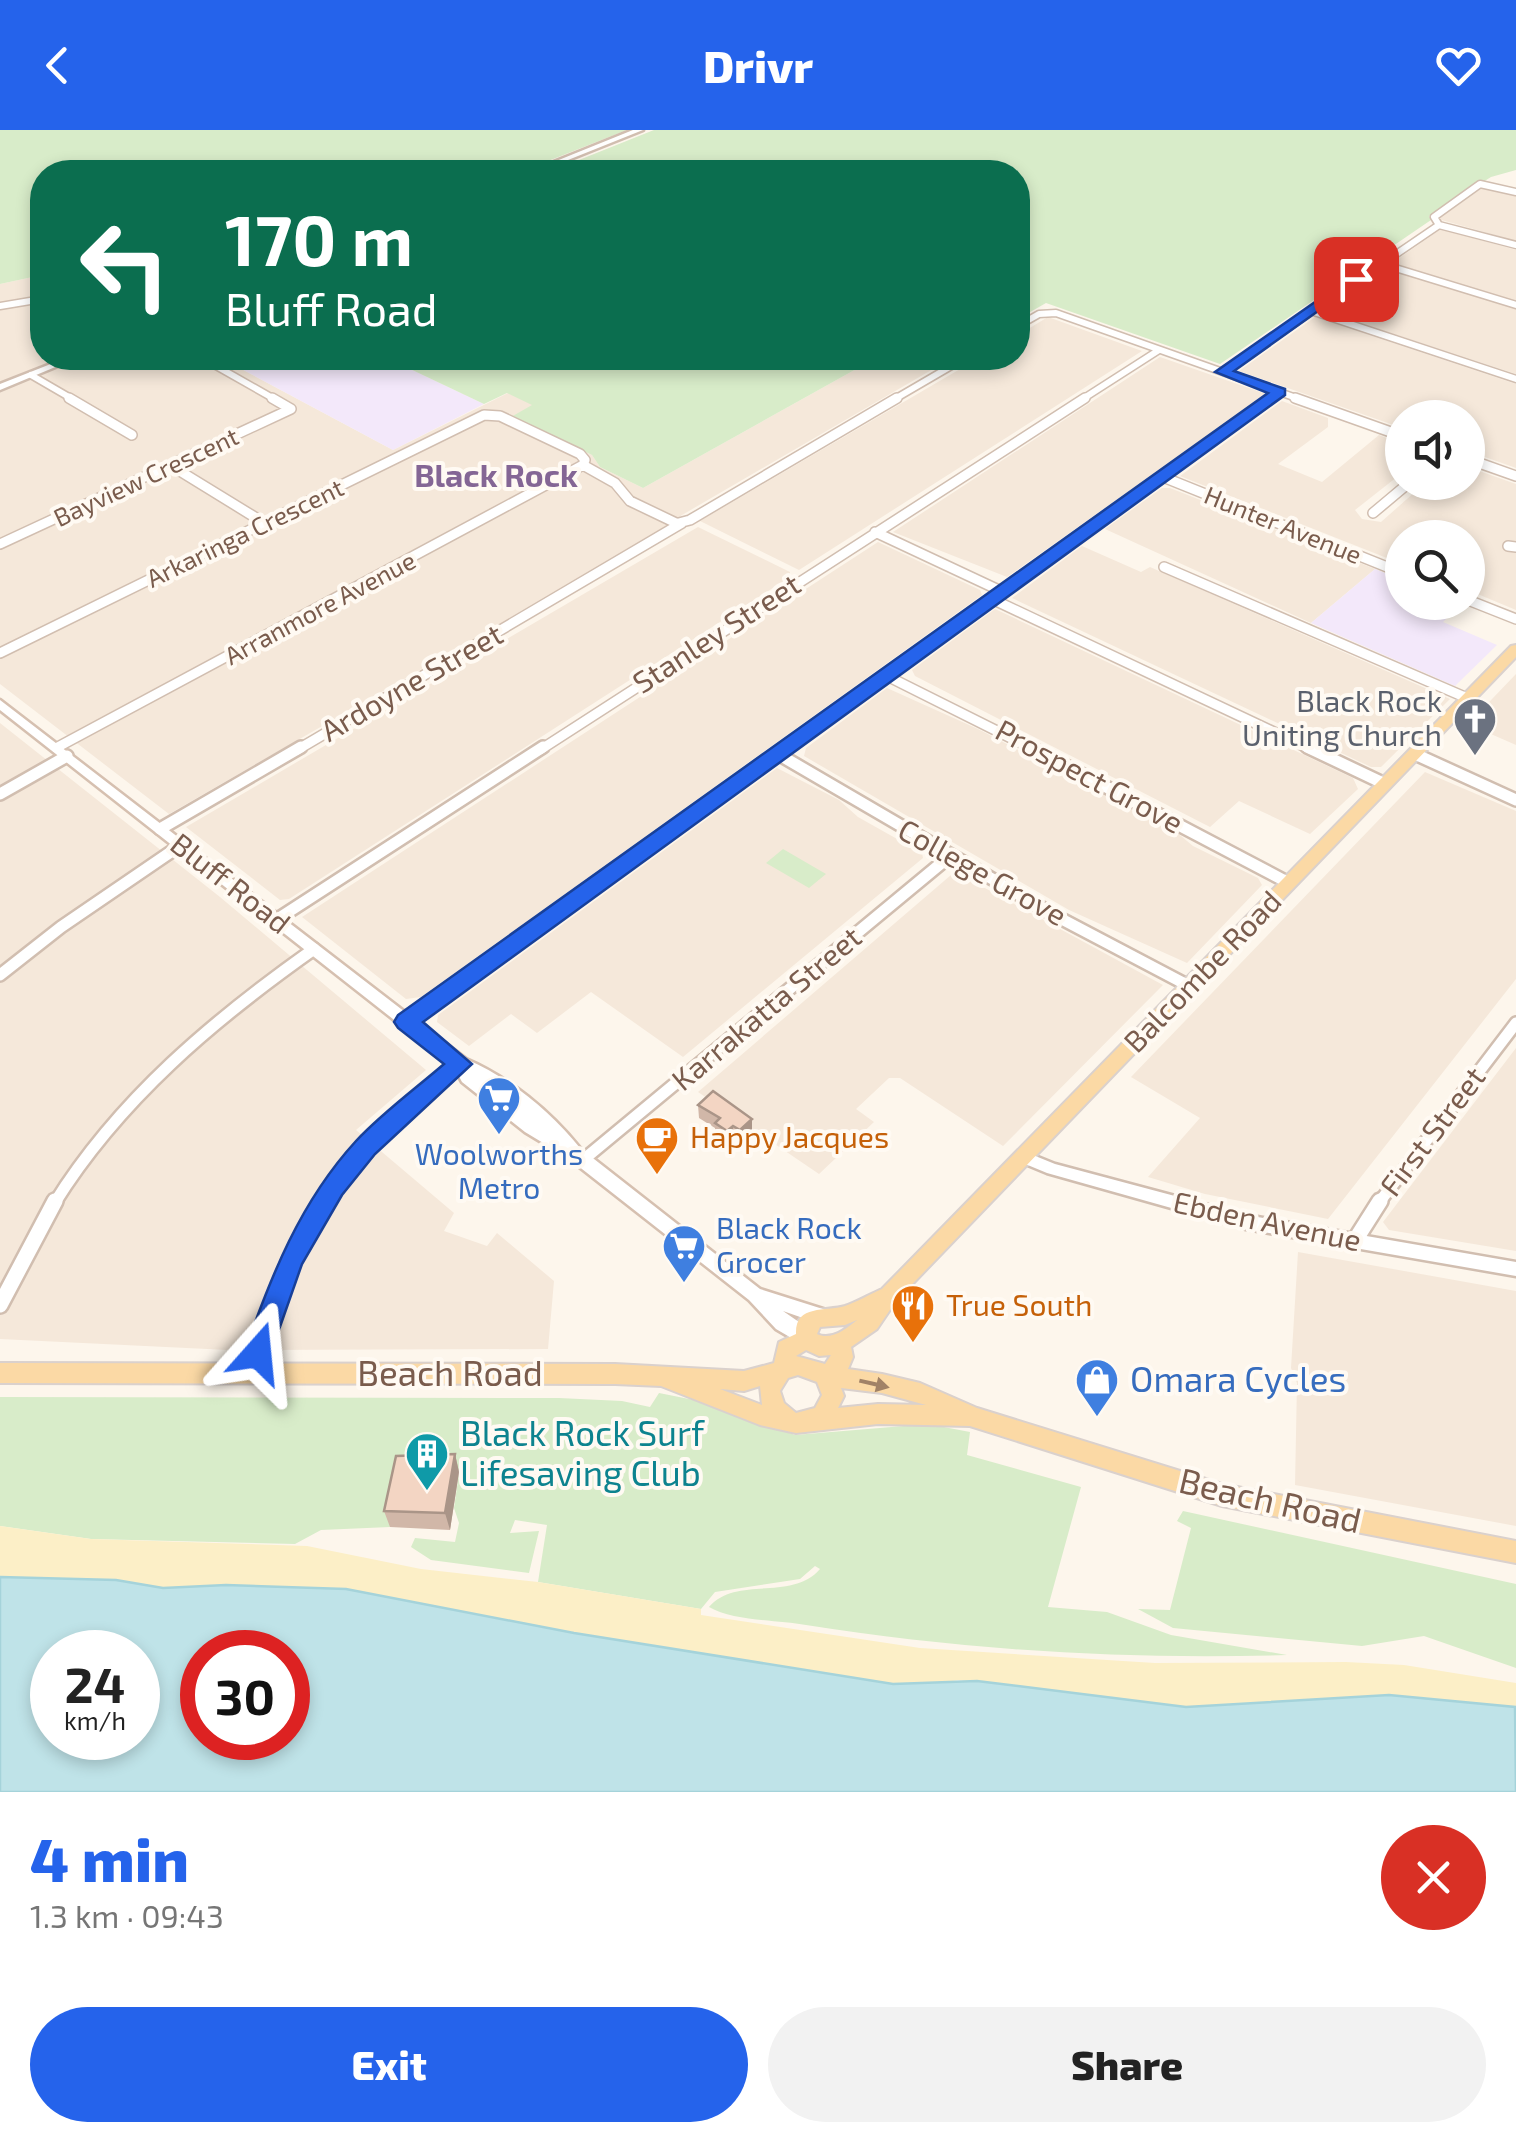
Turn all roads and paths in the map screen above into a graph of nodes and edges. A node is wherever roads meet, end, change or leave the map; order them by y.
1 (638, 130) edge
2 (563, 160) edge
3 (1516, 192) edge
4 (1439, 224) junction
5 (1516, 245) edge
6 (1380, 263) junction
7 (30, 301) edge
8 (1516, 305) edge
9 (0, 306) edge
10 (1311, 311) junction
11 (1030, 320) edge
12 (1158, 350) junction
13 (42, 370) edge
14 (223, 370) edge
15 (944, 370) edge
16 (1222, 372) junction
17 (31, 374) junction
18 (1516, 379) edge
19 (0, 387) edge
20 (1279, 392) junction
21 (1385, 430) edge
22 (132, 435) dead end
23 (1485, 465) edge
24 (170, 466) junction
25 (580, 467) junction
26 (1516, 476) edge
27 (1163, 477) junction
28 (1389, 500) edge
29 (1373, 513) dead end
30 (679, 523) junction
31 (266, 524) junction
32 (875, 532) junction
33 (0, 544) edge
34 (1164, 567) dead end
35 (1385, 567) edge
36 (1003, 592) junction
37 (992, 599) junction
38 (1485, 607) edge
39 (1516, 619) edge
40 (1516, 649) edge
41 (0, 653) edge
42 (887, 676) junction
43 (1467, 698) junction
44 (0, 704) edge
45 (62, 752) junction
46 (778, 754) junction
47 (1414, 754) junction
48 (1385, 784) junction
49 (0, 794) edge
50 (1516, 800) edge
51 (160, 829) junction
52 (182, 845) junction
53 (950, 856) junction
54 (1290, 883) junction
55 (276, 920) junction
56 (314, 949) junction
57 (0, 975) edge
58 (1189, 986) junction
59 (406, 1022) junction
60 (1516, 1024) edge
61 (460, 1064) junction
62 (578, 1157) junction
63 (1023, 1157) junction
64 (1354, 1242) junction
65 (1516, 1269) edge
66 (755, 1295) junction
67 (889, 1295) junction
68 (0, 1304) edge
69 (825, 1317) junction
70 (807, 1338) junction
71 (839, 1341) junction
72 (782, 1371) junction
73 (0, 1373) edge
74 (251, 1374) junction
75 (660, 1376) junction
76 (826, 1377) junction
77 (971, 1416) junction
78 (797, 1422) junction
79 (1516, 1552) edge

1 - 2 street
3 - 4 street
4 - 5 street
4 - 6 street
6 - 8 street
6 - 10 street
7 - 9 street
10 - 16 street
10 - 18 street
11 - 12 street
12 - 16 street
12 - 32 street, Stanley Street
13 - 17 street
14 - 24 street, Bayview Crescent
15 - 30 street, Ardoyne Street
16 - 20 street
17 - 19 street
17 - 22 street
20 - 21 street
20 - 27 street
23 - 26 street
24 - 31 street
24 - 33 street, Bayview Crescent
25 - 30 street
25 - 31 street, Arkaringa Crescent
25 - 45 street, Arranmore Avenue
27 - 35 street, Hunter Avenue
27 - 36 street
28 - 29 street
30 - 51 street, Ardoyne Street
31 - 41 street, Arkaringa Crescent
32 - 36 street
32 - 55 street, Stanley Street
34 - 43 street
36 - 37 street
37 - 42 street
37 - 48 street
38 - 39 street
40 - 43 main road, Balcombe Road
42 - 46 street
42 - 54 street, Prospect Grove
43 - 47 main road, Balcombe Road
44 - 45 main road, Bluff Road
45 - 49 street, Arranmore Avenue
45 - 51 main road, Bluff Road
46 - 53 street, College Grove
46 - 59 street
47 - 48 main road, Balcombe Road
47 - 50 street
48 - 54 main road, Balcombe Road
51 - 52 main road, Bluff Road
52 - 55 main road, Bluff Road
52 - 57 street
53 - 58 street, College Grove
53 - 62 street, Karrakatta Street
54 - 58 main road, Balcombe Road
55 - 56 main road, Bluff Road
56 - 59 main road, Bluff Road
56 - 68 street
58 - 63 main road, Balcombe Road
59 - 61 main road, Bluff Road
60 - 64 street, First Street
61 - 62 main road, Bluff Road
61 - 74 street
62 - 66 main road, Bluff Road
63 - 64 street, Ebden Avenue
63 - 67 main road, Balcombe Road
64 - 65 street, Ebden Avenue
66 - 69 main road, Bluff Road
66 - 70 main road, Bluff Road
67 - 69 main road, Balcombe Road
67 - 71 main road, Balcombe Road
69 - 70 main road
69 - 71 main road
70 - 71 main road
70 - 72 main road
71 - 76 main road
72 - 75 main road, Beach Road
72 - 76 main road, Beach Road
72 - 78 main road
73 - 74 main road, Beach Road
74 - 75 main road, Beach Road
75 - 78 main road, Beach Road
76 -> 77 main road, Beach Road
76 - 78 main road
77 - 78 main road, Beach Road
77 - 79 main road, Beach Road

